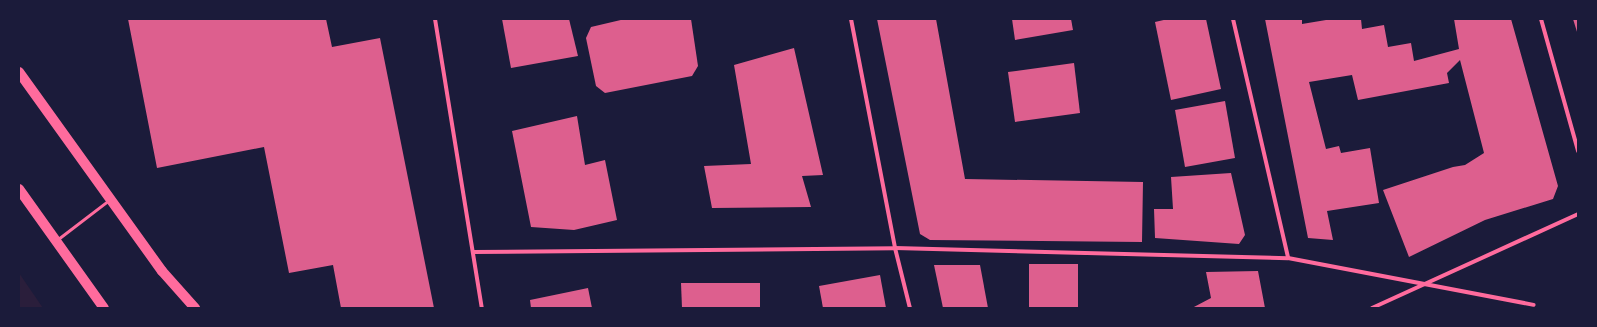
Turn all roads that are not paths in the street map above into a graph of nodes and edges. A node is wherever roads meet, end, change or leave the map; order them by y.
1 (435, 19) edge
2 (851, 19) edge
3 (1233, 19) edge
4 (1541, 19) edge
5 (19, 72) edge
6 (1578, 151) edge
7 (19, 189) edge
8 (110, 198) junction
9 (1578, 214) edge
10 (56, 240) junction
11 (895, 248) junction
12 (473, 252) junction
13 (1288, 258) junction
14 (1422, 284) junction
15 (1534, 305) dead end
16 (104, 308) edge
17 (195, 308) edge
18 (482, 308) edge
19 (910, 308) edge
20 (1372, 308) edge

1 - 12 street
2 - 11 street
3 - 13 street
4 - 6 street
5 - 8 main road
7 - 10 main road
8 - 10 lane
8 - 17 main road
9 - 14 street
10 - 16 main road
11 - 12 street
11 - 13 street
11 - 19 street
12 - 18 street
13 - 14 street
14 - 15 street
14 - 20 street

